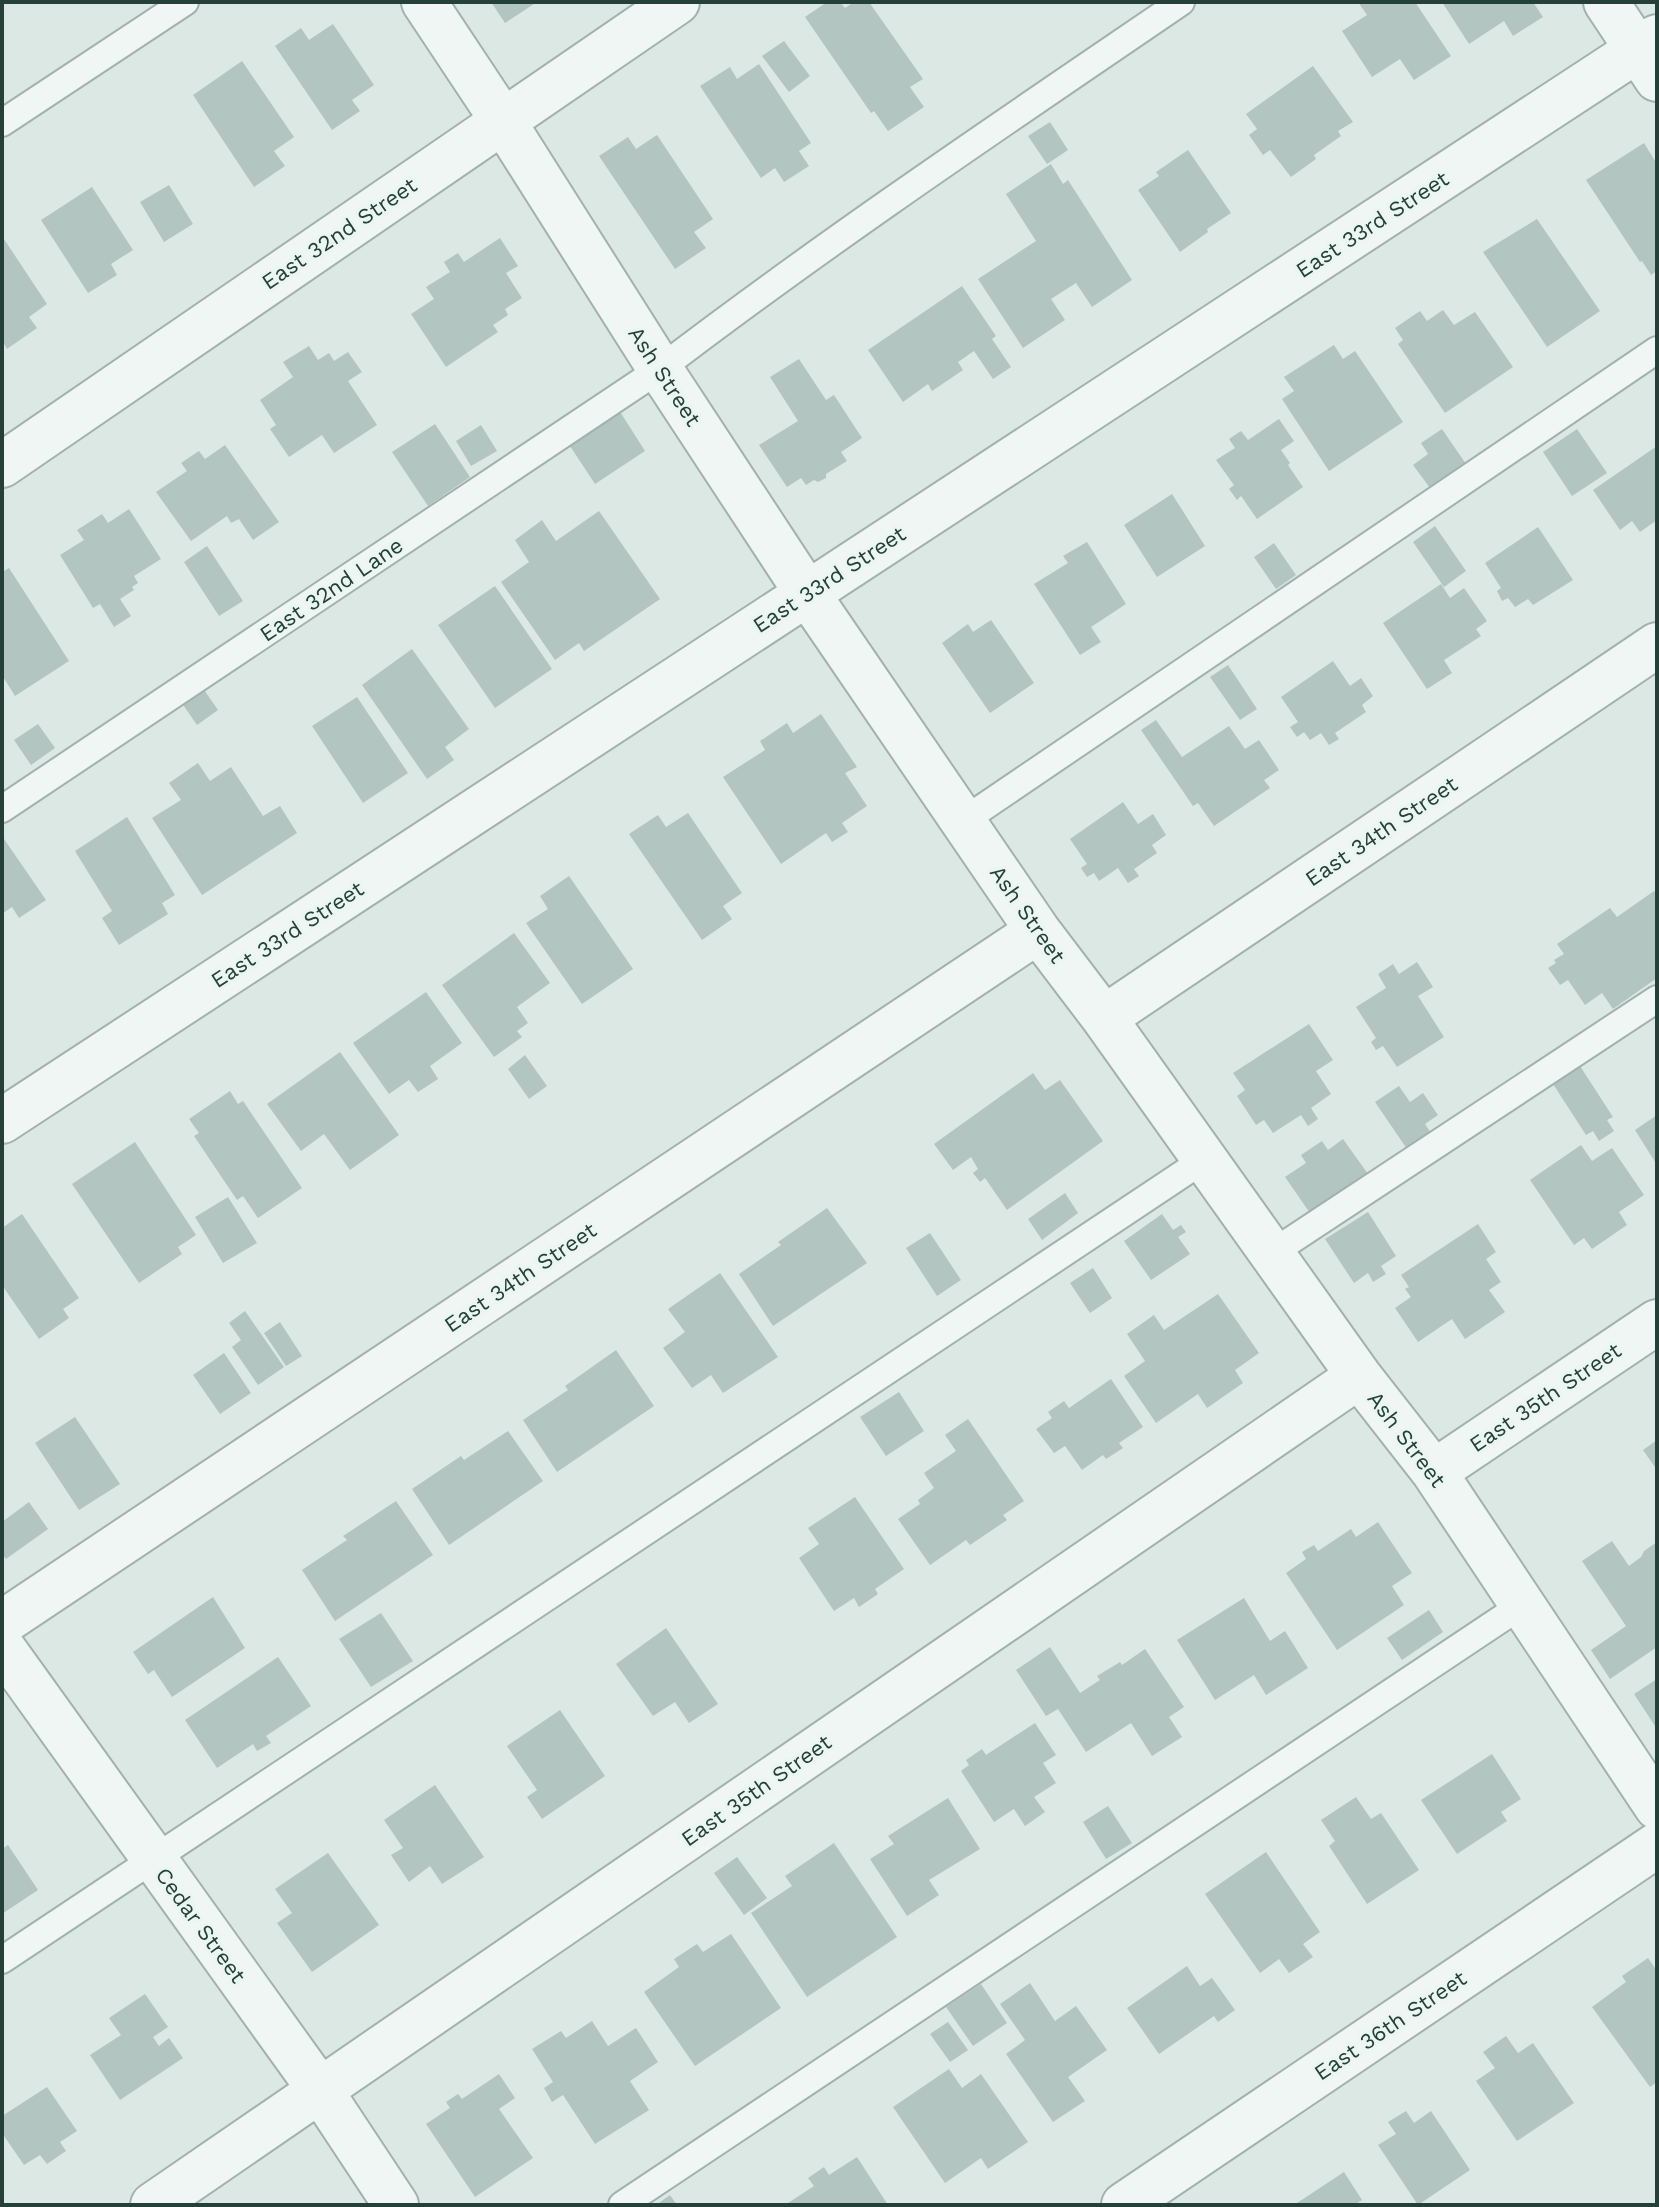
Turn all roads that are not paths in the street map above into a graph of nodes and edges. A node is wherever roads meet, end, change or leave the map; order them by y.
1 (185, 2) edge
2 (424, 2) edge
3 (677, 2) edge
4 (1181, 2) edge
5 (1606, 2) edge
6 (1650, 56) edge
7 (503, 121) junction
8 (2, 123) edge
9 (1657, 350) edge
10 (660, 369) junction
11 (2, 465) edge
12 (807, 593) junction
13 (1657, 645) edge
14 (2, 809) edge
15 (963, 821) junction
16 (1038, 931) junction
17 (1657, 999) edge
18 (1104, 1018) junction
19 (2, 1121) edge
20 (1205, 1159) junction
21 (1272, 1253) junction
22 (1657, 1322) edge
23 (1359, 1376) junction
24 (1434, 1472) junction
25 (1522, 1605) junction
26 (2, 1623) edge
27 (2, 1647) edge
28 (1657, 1807) edge
29 (1657, 1845) edge
30 (153, 1858) junction
31 (2, 1960) edge
32 (320, 2090) junction
33 (153, 2205) edge
34 (396, 2205) edge
35 (622, 2205) edge
36 (1124, 2205) edge

1 - 8 lane
2 - 7 street, Ash Street
3 - 7 street, East 32nd Street
4 - 10 lane, East 32nd Lane
5 - 6 street
6 - 12 street, East 33rd Street
7 - 10 street, Ash Street
7 - 11 street, East 32nd Street
9 - 15 lane
10 - 12 street, Ash Street
10 - 14 lane, East 32nd Lane
12 - 15 street, Ash Street
12 - 19 street, East 33rd Street
13 - 18 street, East 34th Street
15 - 16 street, Ash Street
16 - 18 street, Ash Street
16 - 26 street, East 34th Street
17 - 21 lane
18 - 20 street, Ash Street
20 - 21 street, Ash Street
20 - 30 lane
21 - 23 street, Ash Street
22 - 24 street, East 35th Street
23 - 24 street, Ash Street
23 - 32 street, East 35th Street
24 - 25 street, Ash Street
25 - 28 street, Ash Street
25 - 35 lane
27 - 30 street, Cedar Street
29 - 36 street, East 36th Street
30 - 31 lane
30 - 32 street, Cedar Street
32 - 33 street, East 35th Street
32 - 34 street, Cedar Street

